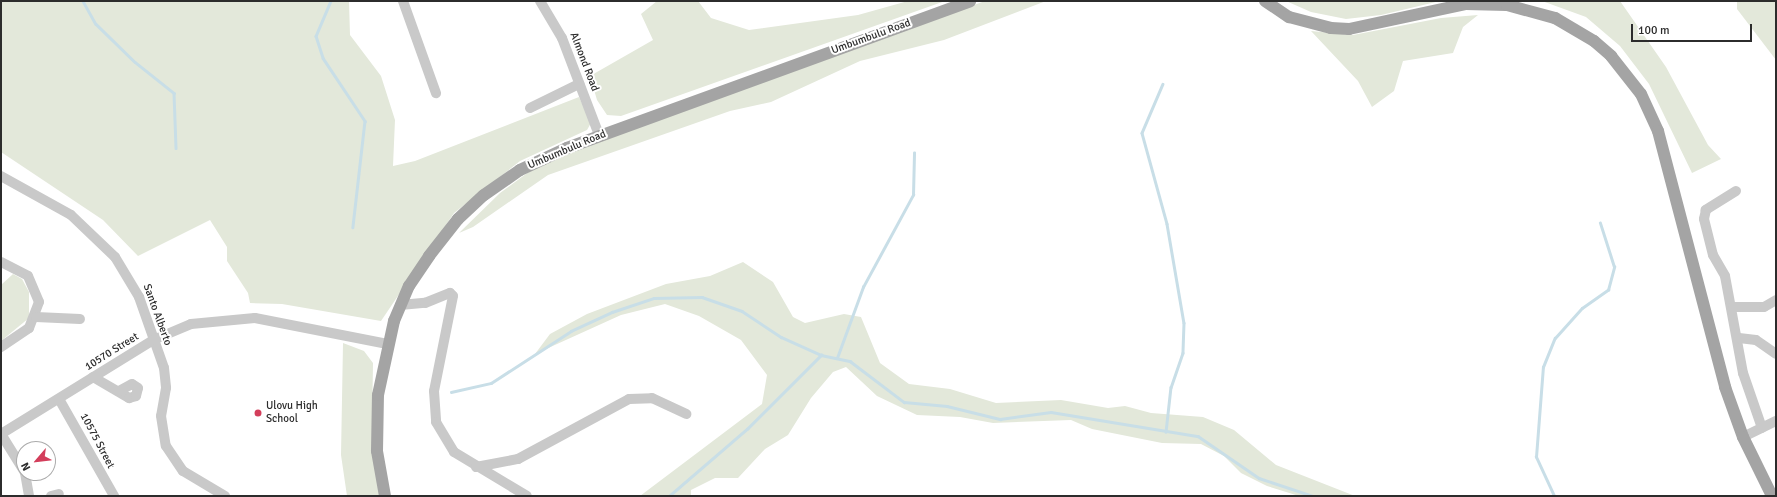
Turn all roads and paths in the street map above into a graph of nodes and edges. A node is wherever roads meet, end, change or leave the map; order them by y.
1 (403, 1) edge
2 (970, 1) edge
3 (1266, 1) edge
4 (544, 2) edge
5 (579, 84) junction
6 (436, 93) dead end
7 (530, 108) dead end
8 (599, 135) junction
9 (1, 176) edge
10 (1736, 191) dead end
11 (1, 262) edge
12 (1776, 300) edge
13 (400, 304) junction
14 (1733, 307) junction
15 (36, 316) junction
16 (80, 319) dead end
17 (1739, 338) junction
18 (153, 340) junction
19 (387, 344) junction
20 (1, 347) edge
21 (1776, 354) edge
22 (93, 377) junction
23 (119, 391) dead end
24 (59, 399) junction
25 (686, 414) dead end
26 (1776, 421) edge
27 (1762, 428) junction
28 (1, 434) edge
29 (1743, 437) junction
30 (16, 459) edge
31 (476, 468) junction
32 (26, 481) edge
33 (29, 496) edge
34 (114, 496) edge
35 (225, 496) edge
36 (385, 496) edge
37 (527, 496) edge
38 (1772, 496) edge

1 - 6 street
2 - 8 main road, Umbumbulu Road
3 - 29 main road
4 - 5 street, Almond Road
5 - 7 street
5 - 8 street, Almond Road
8 - 13 main road, Umbumbulu Road
9 - 18 street, Santo Alberto
10 - 14 street
11 - 15 street
12 - 14 street
13 - 19 main road, Umbumbulu Road
13 - 31 street
14 - 17 street
15 - 16 street
15 - 20 street
17 - 21 street
17 - 27 street
18 - 19 street, 10570 Street
18 - 22 street, 10570 Street
18 - 35 street, Santo Alberto
19 - 36 main road, Umbumbulu Road
22 - 23 street
22 - 24 street, 10570 Street
24 - 28 street, 10570 Street
24 - 34 street, 10575 Street
25 - 31 street
26 - 27 street
27 - 29 street
28 - 30 street
29 - 38 main road
31 - 37 street
32 - 33 street

